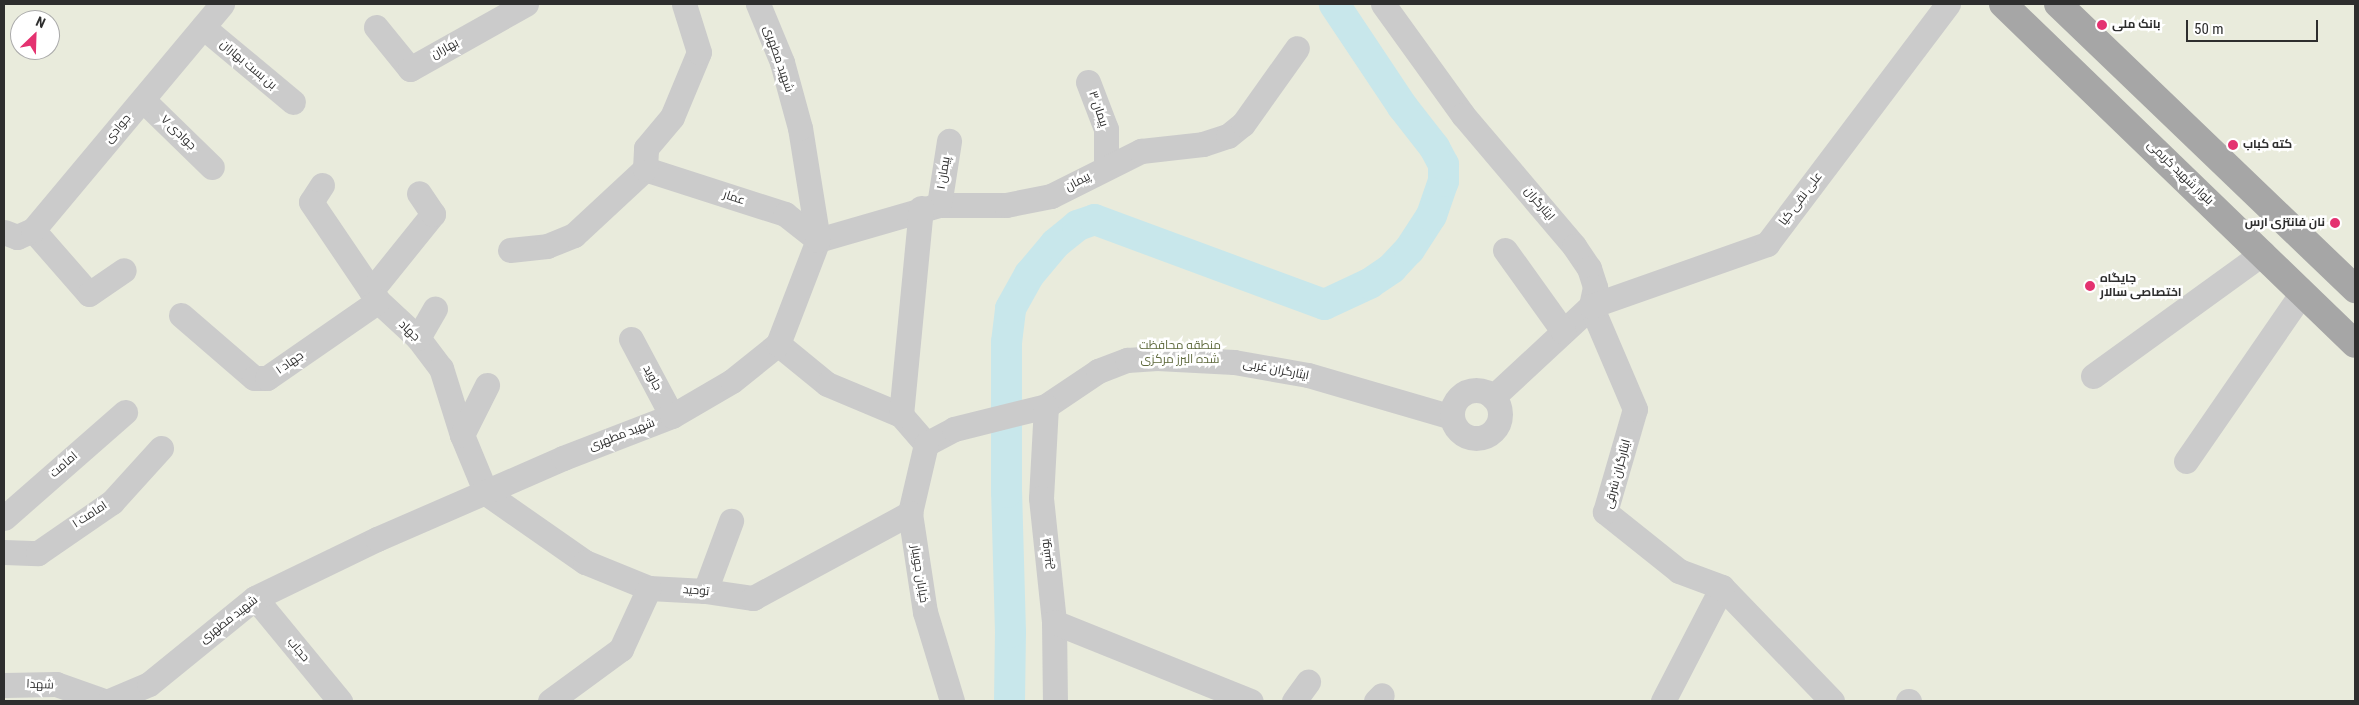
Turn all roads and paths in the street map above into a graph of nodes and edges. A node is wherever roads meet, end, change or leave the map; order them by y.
1 (222, 4) edge
2 (526, 4) edge
3 (684, 4) edge
4 (758, 4) edge
5 (1382, 4) edge
6 (1948, 4) edge
7 (2003, 4) edge
8 (2058, 4) edge
9 (203, 27) junction
10 (376, 27) dead end
11 (1297, 48) dead end
12 (1088, 82) dead end
13 (143, 100) junction
14 (293, 102) dead end
15 (949, 141) dead end
16 (212, 167) dead end
17 (1106, 167) junction
18 (644, 168) junction
19 (322, 185) dead end
20 (419, 192) dead end
21 (930, 207) junction
22 (33, 230) junction
23 (4, 232) edge
24 (818, 240) junction
25 (510, 250) dead end
26 (1505, 250) dead end
27 (2263, 253) junction
28 (124, 270) dead end
29 (2355, 290) edge
30 (2302, 293) junction
31 (374, 296) junction
32 (1591, 306) junction
33 (435, 308) dead end
34 (181, 315) dead end
35 (1563, 331) junction
36 (418, 338) junction
37 (631, 339) dead end
38 (778, 344) junction
39 (2355, 344) edge
40 (2093, 376) dead end
41 (487, 385) dead end
42 (1493, 397) junction
43 (1041, 408) junction
44 (125, 412) dead end
45 (901, 415) junction
46 (672, 416) junction
47 (1452, 416) junction
48 (462, 435) junction
49 (926, 444) junction
50 (161, 448) dead end
51 (2186, 461) dead end
52 (486, 493) junction
53 (910, 513) junction
54 (4, 518) edge
55 (730, 521) dead end
56 (4, 552) edge
57 (1722, 587) junction
58 (649, 588) junction
59 (705, 592) junction
60 (255, 598) junction
61 (1054, 622) junction
62 (4, 685) edge
63 (150, 693) edge
64 (104, 701) edge
65 (109, 701) edge
66 (340, 701) edge
67 (550, 701) edge
68 (952, 701) edge
69 (1055, 701) edge
70 (1250, 701) edge
71 (1663, 701) edge
72 (1832, 701) edge

1 - 9 street, جوادی
2 - 10 street, بهاران
3 - 18 street
4 - 24 street, شهید مطهری
5 - 32 street, ایثارگران
6 - 32 street, علی نقی کیا
7 - 27 main road, بلوار شهید کریمی
8 - 29 main road
9 - 13 street, جوادی
9 - 14 street, بن بست بهاران
11 - 17 street, پیمان
12 - 17 street, پیمان ۳
13 - 16 street, جوادی ۷
13 - 22 street, جوادی
15 - 21 street, پیمان ۱
17 - 21 street, پیمان
18 - 24 street, عمار
18 - 25 street
19 - 31 street, جهاد
20 - 31 street, جهاد ۱
21 - 24 street, پیمان
21 - 45 street, پیمان ۱
22 - 23 street
22 - 28 street
24 - 38 street
26 - 35 street
27 - 30 main road, بلوار شهید کریمی
27 - 40 street
30 - 39 main road, بلوار شهید کریمی
30 - 51 street
31 - 34 street, جهاد ۱
31 - 36 street, جهاد
32 - 35 street
32 - 57 street, ایثارگران شرقی
33 - 36 street
35 - 42 street
36 - 48 street, جهاد
37 - 46 street, جاوید
38 - 45 street
38 - 46 street, شهید مطهری
41 - 48 street
42 - 47 street
42 - 47 street
43 - 47 street, ایثارگران غربی
43 - 49 street
43 - 61 street, یوشیج
44 - 54 street, امامت
45 - 49 street
46 - 52 street, شهید مطهری
48 - 52 street, جهاد
49 - 53 street, خیابان جویبار
50 - 56 street, امامت ۱
52 - 58 street, توحید
52 - 60 street, شهید مطهری
53 - 59 street, توحید
53 - 68 street, خیابان جویبار
55 - 59 street
57 - 71 street
57 - 72 street
58 - 59 street, توحید
58 - 67 street
60 - 63 street, شهید مطهری
60 - 66 street, حجاب
61 - 69 street, یوشیج
61 - 70 street
62 - 64 street, شهدا
63 - 65 street

